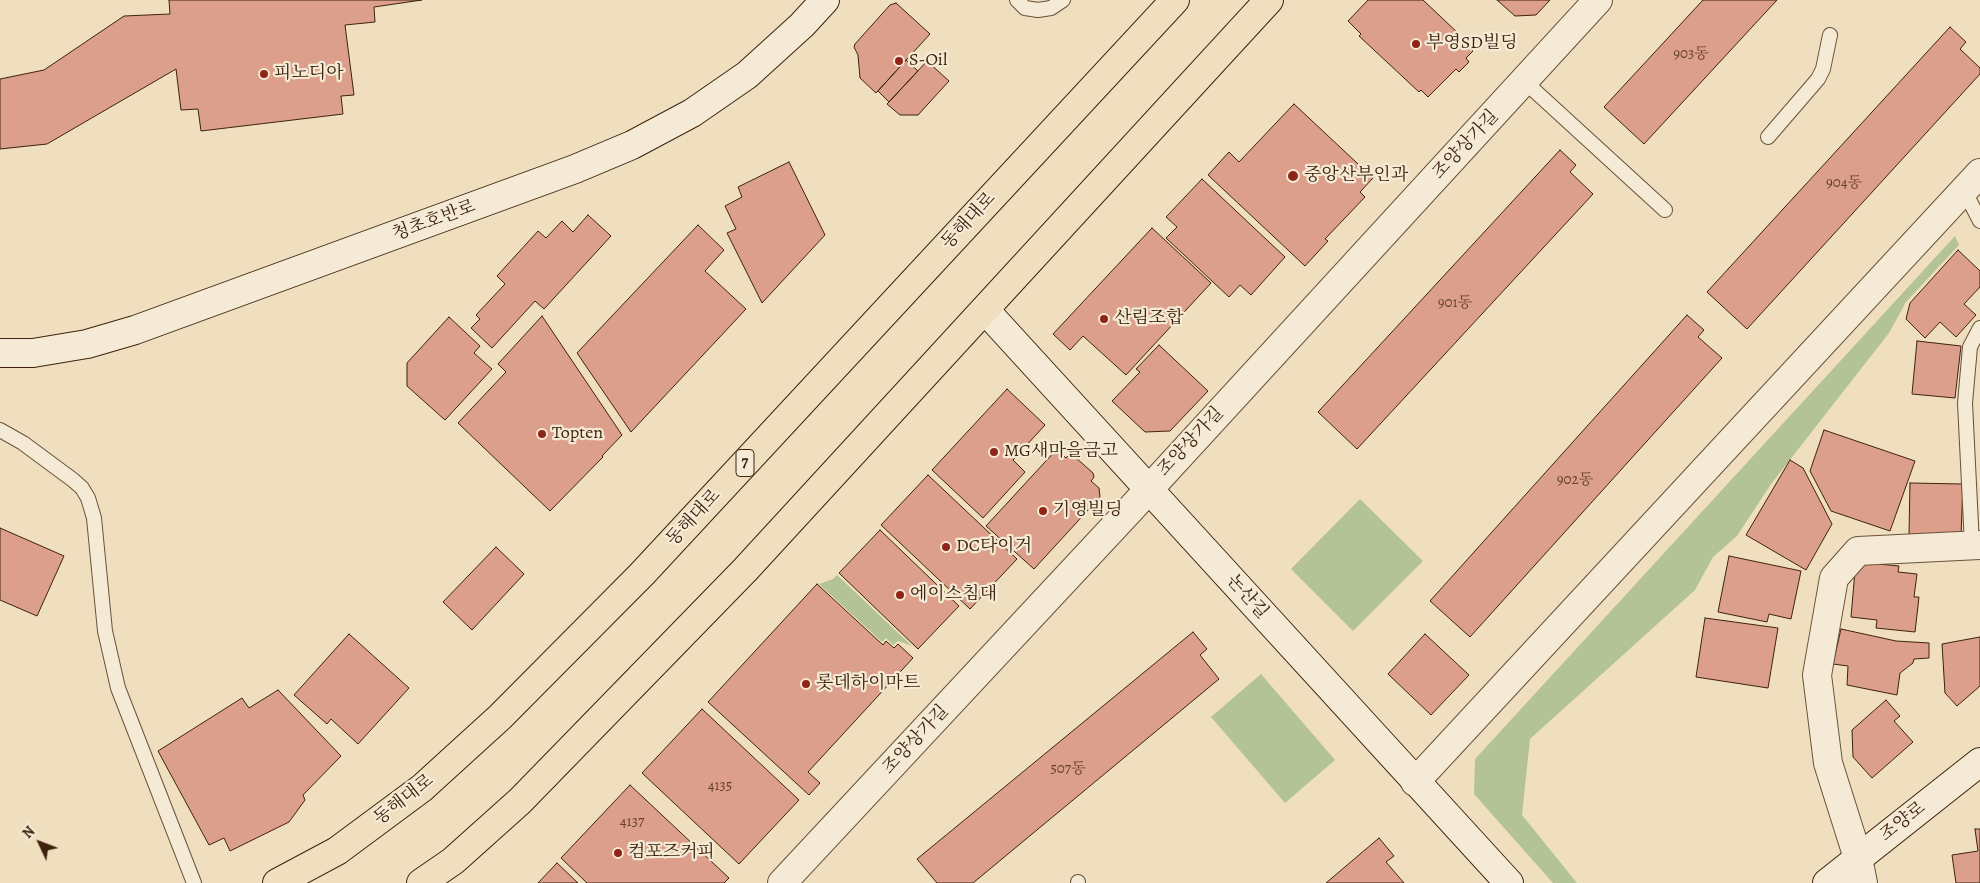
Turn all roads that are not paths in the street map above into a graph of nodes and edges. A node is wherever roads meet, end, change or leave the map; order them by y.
1 (826, 0) edge
2 (1017, 0) edge
3 (1064, 0) edge
4 (1175, 0) edge
5 (1269, 0) edge
6 (1598, 0) edge
7 (1830, 35) dead end
8 (1524, 81) junction
9 (1768, 137) dead end
10 (1972, 182) edge
11 (1665, 210) dead end
12 (1980, 221) edge
13 (985, 310) junction
14 (1980, 328) edge
15 (0, 353) edge
16 (0, 430) edge
17 (1149, 489) junction
18 (1976, 545) edge
19 (1980, 762) edge
20 (1414, 782) junction
21 (1860, 871) edge
22 (194, 883) edge
23 (277, 883) edge
24 (421, 883) edge
25 (782, 883) edge
26 (1509, 883) edge
27 (1827, 883) edge

1 - 15 street, 청초호반로
2 - 3 lane
4 - 23 main road, 동해대로 / 7
5 - 13 main road
6 - 8 street, 조양상가길
7 - 9 lane
8 - 11 lane
8 - 17 street, 조양상가길
10 - 12 lane
10 - 20 street
13 - 17 street, 논산길
13 - 24 main road
14 - 18 lane
16 - 22 lane
17 - 20 street, 논산길
17 - 25 street, 조양상가길
18 - 21 street
19 - 21 street, 조양로
20 - 26 street, 논산길
21 - 27 street, 조양로

